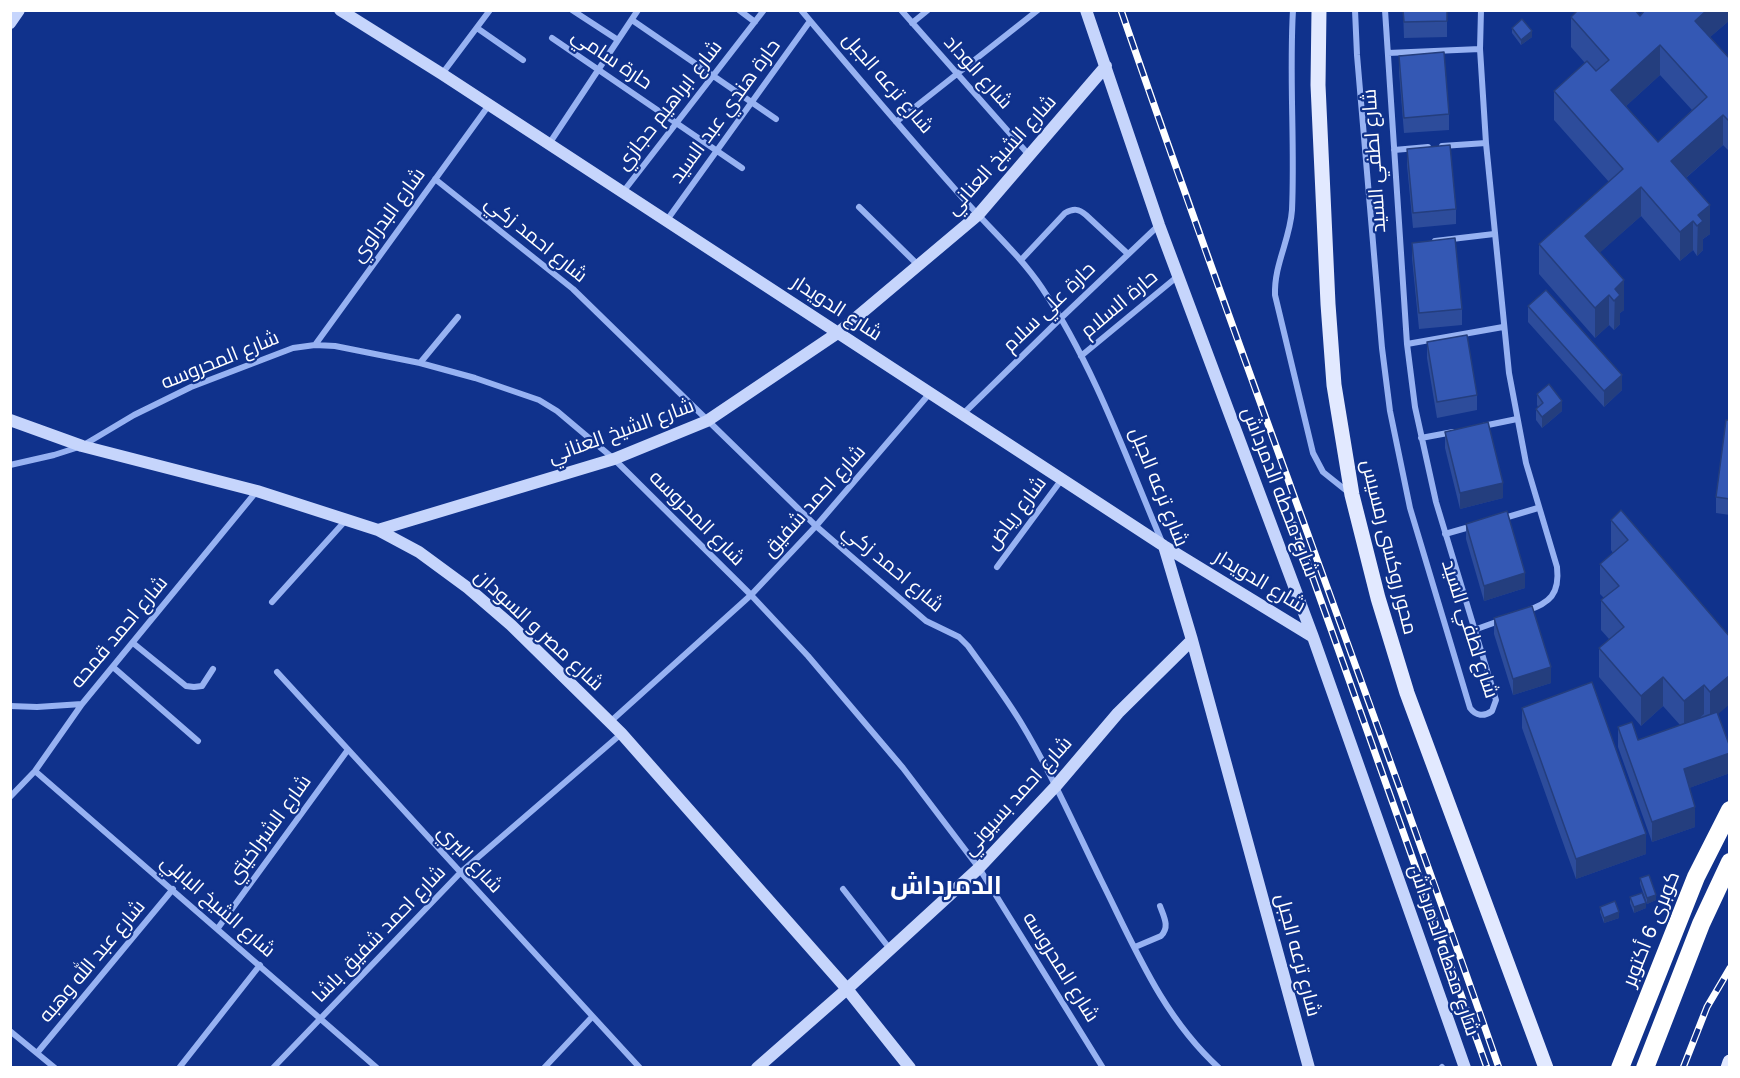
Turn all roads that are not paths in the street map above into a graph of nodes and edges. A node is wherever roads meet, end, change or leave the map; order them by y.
1 (19, 10) edge
2 (340, 10) edge
3 (490, 10) edge
4 (572, 10) edge
5 (638, 10) edge
6 (739, 10) edge
7 (764, 10) edge
8 (801, 10) edge
9 (901, 10) edge
10 (928, 10) edge
11 (1038, 10) edge
12 (1086, 10) edge
13 (1293, 10) edge
14 (1319, 10) edge
15 (1355, 10) edge
16 (1385, 10) edge
17 (1480, 10) edge
18 (356, 14) edge
19 (632, 20) junction
20 (810, 21) junction
21 (755, 22) junction
22 (10, 23) edge
23 (912, 23) junction
24 (477, 28) junction
25 (552, 38) dead end
26 (618, 40) junction
27 (1480, 49) junction
28 (1388, 53) junction
29 (523, 60) dead end
30 (1106, 66) junction
31 (599, 70) junction
32 (442, 74) junction
33 (957, 74) junction
34 (713, 75) junction
35 (752, 102) junction
36 (489, 105) junction
37 (776, 119) dead end
38 (896, 122) junction
39 (676, 123) junction
40 (1486, 143) junction
41 (549, 144) junction
42 (1394, 150) junction
43 (717, 151) junction
44 (1030, 155) junction
45 (742, 168) dead end
46 (435, 179) junction
47 (623, 192) junction
48 (859, 207) dead end
49 (978, 215) junction
50 (667, 220) junction
51 (1159, 225) junction
52 (1494, 234) junction
53 (1424, 242) edge
54 (1412, 243) edge
55 (1401, 244) junction
56 (1128, 254) junction
57 (1021, 260) junction
58 (918, 265) junction
59 (1178, 276) junction
60 (458, 317) dead end
61 (1061, 318) junction
62 (1503, 327) junction
63 (839, 332) junction
64 (1407, 344) junction
65 (315, 345) junction
66 (1081, 356) junction
67 (420, 363) junction
68 (930, 393) junction
69 (963, 414) junction
70 (1517, 419) junction
71 (10, 420) edge
72 (707, 421) junction
73 (1474, 427) edge
74 (1464, 429) edge
75 (1421, 438) junction
76 (82, 446) junction
77 (614, 459) junction
78 (10, 465) edge
79 (1062, 479) junction
80 (257, 491) junction
81 (1352, 495) junction
82 (1538, 508) junction
83 (346, 520) junction
84 (1497, 520) edge
85 (816, 526) junction
86 (1476, 526) edge
87 (378, 530) junction
88 (1445, 534) junction
89 (1164, 546) junction
90 (997, 567) dead end
91 (751, 595) junction
92 (272, 602) dead end
93 (1519, 614) edge
94 (1508, 618) edge
95 (1474, 630) junction
96 (1313, 637) junction
97 (1192, 640) junction
98 (133, 643) junction
99 (113, 667) junction
100 (213, 669) dead end
101 (277, 672) dead end
102 (82, 704) junction
103 (10, 706) edge
104 (610, 722) junction
105 (621, 733) junction
106 (198, 741) dead end
107 (347, 751) junction
108 (36, 771) junction
109 (1055, 787) junction
110 (10, 796) edge
111 (1730, 810) edge
112 (1730, 862) edge
113 (979, 868) junction
114 (461, 872) junction
115 (172, 889) junction
116 (843, 889) dead end
117 (1160, 906) dead end
118 (218, 928) junction
119 (1135, 947) junction
120 (890, 949) junction
121 (260, 965) junction
122 (847, 989) junction
123 (321, 1017) junction
124 (592, 1017) junction
125 (10, 1031) edge
126 (37, 1053) junction
127 (1730, 1062) edge
128 (55, 1068) edge
129 (179, 1068) edge
130 (273, 1068) edge
131 (377, 1068) edge
132 (544, 1068) edge
133 (640, 1068) edge
134 (756, 1068) edge
135 (909, 1068) edge
136 (1103, 1068) edge
137 (1220, 1068) edge
138 (1309, 1068) edge
139 (1465, 1068) edge
140 (1546, 1068) edge
141 (1620, 1068) edge
142 (1645, 1068) edge
143 (1728, 1068) edge

1 - 22 main road
2 - 18 main road, شارع الدويدار
3 - 24 street
4 - 26 street
5 - 19 street
6 - 21 street
7 - 21 street, شارع ابراهيم حجازي
8 - 20 street, شارع ترعه الجبل
9 - 23 street, شارع الوداد
10 - 23 street
11 - 33 street
12 - 30 main road, شارع محطه الدمرداش
13 - 81 street
14 - 81 main road, محور روكسى رمسيس
15 - 95 street, شارع لطفي السيد
16 - 28 street, شارع لطفي السيد
17 - 27 street
18 - 32 main road, شارع الدويدار
19 - 26 street
19 - 34 street
20 - 35 street, حارة هندي عبد السيد
20 - 38 street, شارع ترعه الجبل
21 - 34 street, شارع ابراهيم حجازي
23 - 33 street, شارع الوداد
24 - 29 street
24 - 32 street
25 - 31 street, حارة سامي
26 - 31 street
27 - 28 street
27 - 40 street
28 - 42 street, شارع لطفي السيد
30 - 44 main road, شارع الشيخ العناني
30 - 51 main road, شارع محطه الدمرداش
31 - 39 street, حارة سامي
31 - 41 street
32 - 36 main road, شارع الدويدار
33 - 38 street
33 - 44 street, شارع الوداد
34 - 35 street
34 - 39 street, شارع ابراهيم حجازي
35 - 37 street
35 - 43 street, حارة هندي عبد السيد
36 - 41 main road, شارع الدويدار
36 - 46 street, شارع البدراوي
38 - 49 street, شارع ترعه الجبل
39 - 43 street, حارة سامي
39 - 47 street, شارع ابراهيم حجازي
40 - 42 street
40 - 52 street
41 - 47 main road, شارع الدويدار
42 - 55 street, شارع لطفي السيد
43 - 45 street, حارة سامي
43 - 50 street, حارة هندي عبد السيد
44 - 49 main road, شارع الشيخ العناني
46 - 65 street, شارع البدراوي
46 - 72 street, شارع احمد زكي
47 - 50 main road, شارع الدويدار
48 - 58 street
49 - 57 street, شارع ترعه الجبل
49 - 58 main road, شارع الشيخ العناني
50 - 63 main road, شارع الدويدار
51 - 56 street, حارة علي سلام
51 - 59 main road, شارع محطه الدمرداش
52 - 53 street
52 - 62 street
54 - 55 street
55 - 64 street, شارع لطفي السيد
56 - 57 street
56 - 61 street, حارة علي سلام
57 - 61 street, شارع ترعه الجبل
58 - 63 main road, شارع الشيخ العناني
59 - 66 street, حارة السلام
59 - 96 main road, شارع محطه الدمرداش
60 - 67 street
61 - 66 street, شارع ترعه الجبل
61 - 69 street, حارة علي سلام
62 - 64 street
62 - 70 street
63 - 68 main road, شارع الدويدار
63 - 72 main road, شارع الشيخ العناني
64 - 75 street, شارع لطفي السيد
65 - 67 street, شارع المحروسه
65 - 76 street, شارع المحروسه
66 - 89 street, شارع ترعه الجبل
67 - 77 street, شارع المحروسه
68 - 69 main road, شارع الدويدار
68 - 85 street, شارع احمد شفيق
69 - 79 main road, شارع الدويدار
70 - 73 street
70 - 82 street
71 - 76 main road, شارع مصر و السودان
72 - 77 main road, شارع الشيخ العناني
72 - 85 street, شارع احمد زكي
74 - 75 street
75 - 88 street, شارع لطفي السيد
76 - 78 street, شارع المحروسه
76 - 80 main road, شارع مصر و السودان
77 - 87 main road, شارع الشيخ العناني
77 - 91 street, شارع المحروسه
79 - 89 main road, شارع الدويدار
79 - 90 street, شارع رياض
80 - 83 main road, شارع مصر و السودان
80 - 98 street, شارع احمد قمحه
81 - 140 main road, محور روكسى رمسيس
82 - 84 street
82 - 93 street
83 - 87 main road, شارع مصر و السودان
83 - 92 street
85 - 91 street, شارع احمد شفيق
85 - 109 street, شارع احمد زكي
86 - 88 street
87 - 104 main road, شارع مصر و السودان
88 - 95 street, شارع لطفي السيد
89 - 96 main road, شارع الدويدار
89 - 97 main road, شارع ترعه الجبل
91 - 104 street, شارع احمد شفيق
91 - 113 street, شارع المحروسه
94 - 95 street
96 - 139 main road, شارع محطه الدمرداش
97 - 109 main road, شارع احمد بسيوني
97 - 138 main road, شارع ترعه الجبل
98 - 99 street, شارع احمد قمحه
98 - 100 street
99 - 102 street, شارع احمد قمحه
99 - 106 street
101 - 107 street, شارع البري
102 - 103 street
102 - 108 street, شارع احمد قمحه
104 - 105 main road, شارع مصر و السودان
105 - 114 street, شارع احمد شفيق باشا
105 - 122 main road, شارع مصر و السودان
107 - 114 street, شارع البري
107 - 118 street, شارع الشبراخيتي
108 - 110 street, شارع احمد قمحه
108 - 115 street, شارع الشيخ البابلي
109 - 113 main road, شارع احمد بسيوني
109 - 119 street, شارع احمد زكي
111 - 141 highway, كوبرى 6 أكتوبر
112 - 142 highway
113 - 120 main road, شارع احمد بسيوني
113 - 136 street, شارع المحروسه
114 - 123 street, شارع احمد شفيق باشا
114 - 124 street, شارع البري
115 - 118 street, شارع الشيخ البابلي
115 - 126 street, شارع عبد الله وهبه
116 - 120 street
117 - 119 street
118 - 121 street, شارع الشيخ البابلي
119 - 137 street, شارع احمد زكي
120 - 122 main road, شارع احمد بسيوني
121 - 123 street, شارع الشيخ البابلي
121 - 129 street
122 - 134 main road, شارع احمد بسيوني
122 - 135 main road, شارع مصر و السودان
123 - 130 street, شارع احمد شفيق باشا
123 - 131 street, شارع الشيخ البابلي
124 - 132 street
124 - 133 street, شارع البري
125 - 126 street
126 - 128 street
127 - 143 main road

